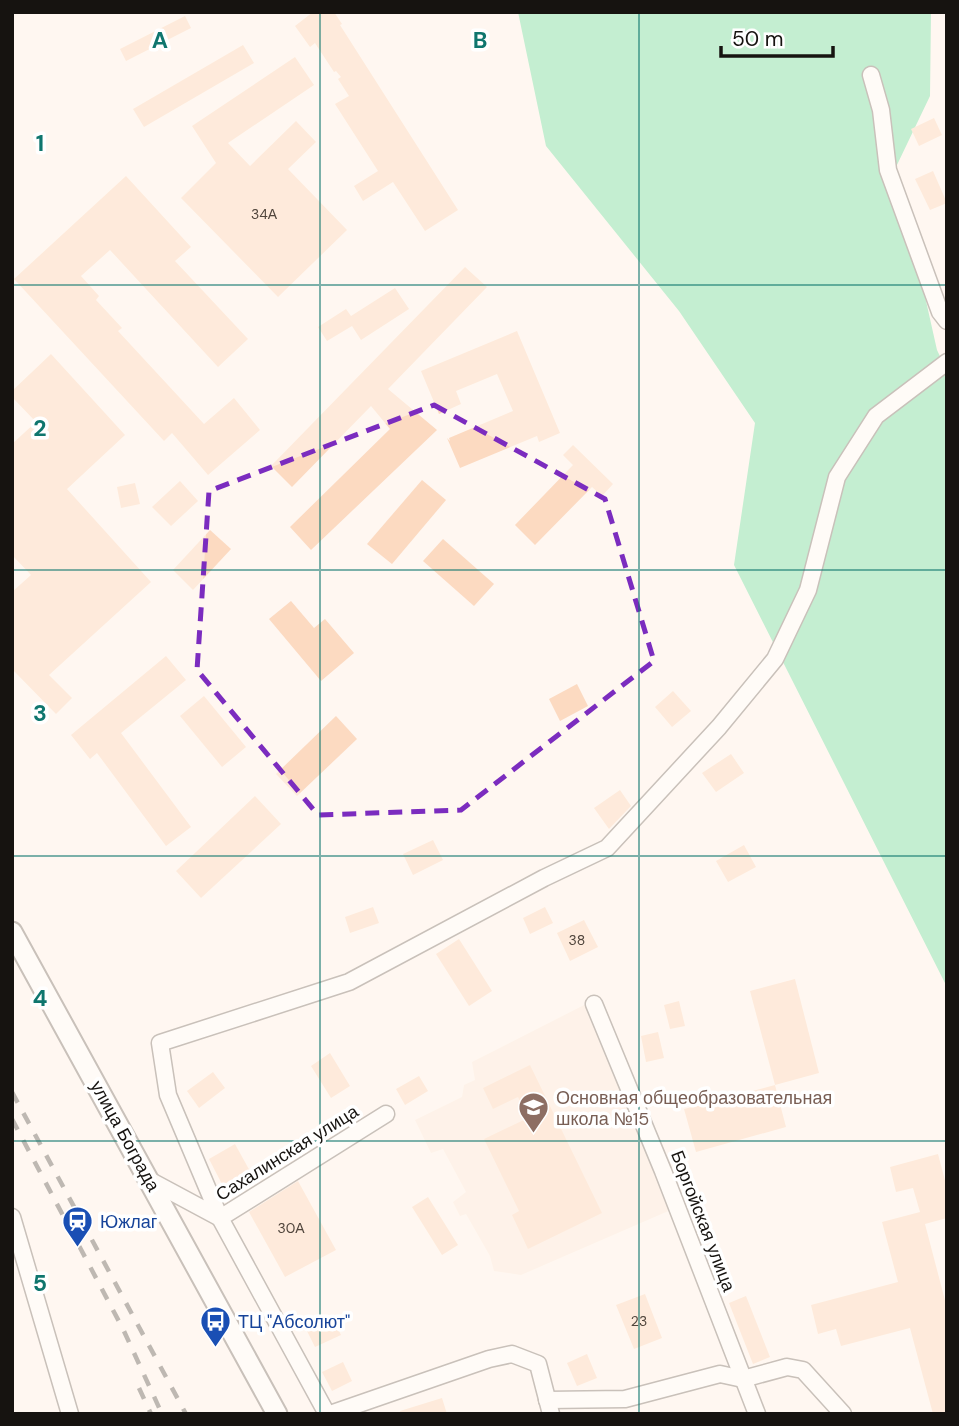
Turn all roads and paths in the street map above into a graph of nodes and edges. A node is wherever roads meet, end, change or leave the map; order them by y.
1 (871, 75) dead end
2 (947, 321) edge
3 (947, 362) edge
4 (12, 932) edge
5 (594, 1004) dead end
6 (386, 1114) dead end
7 (150, 1181) junction
8 (12, 1217) edge
9 (220, 1218) junction
10 (743, 1379) junction
11 (549, 1407) edge
12 (71, 1414) edge
13 (277, 1414) edge
14 (328, 1414) edge
15 (757, 1414) edge
16 (843, 1414) edge

1 - 2 street
3 - 9 street
4 - 7 main road, улица Бограда
5 - 10 street, Боргойская улица
6 - 9 street, Сахалинская улица
7 - 9 street
7 - 13 main road, улица Бограда
8 - 12 street
9 - 14 street, Сахалинская улица
10 - 11 street
10 - 15 street, Боргойская улица
10 - 16 street
11 - 14 street, Сахалинская улица

